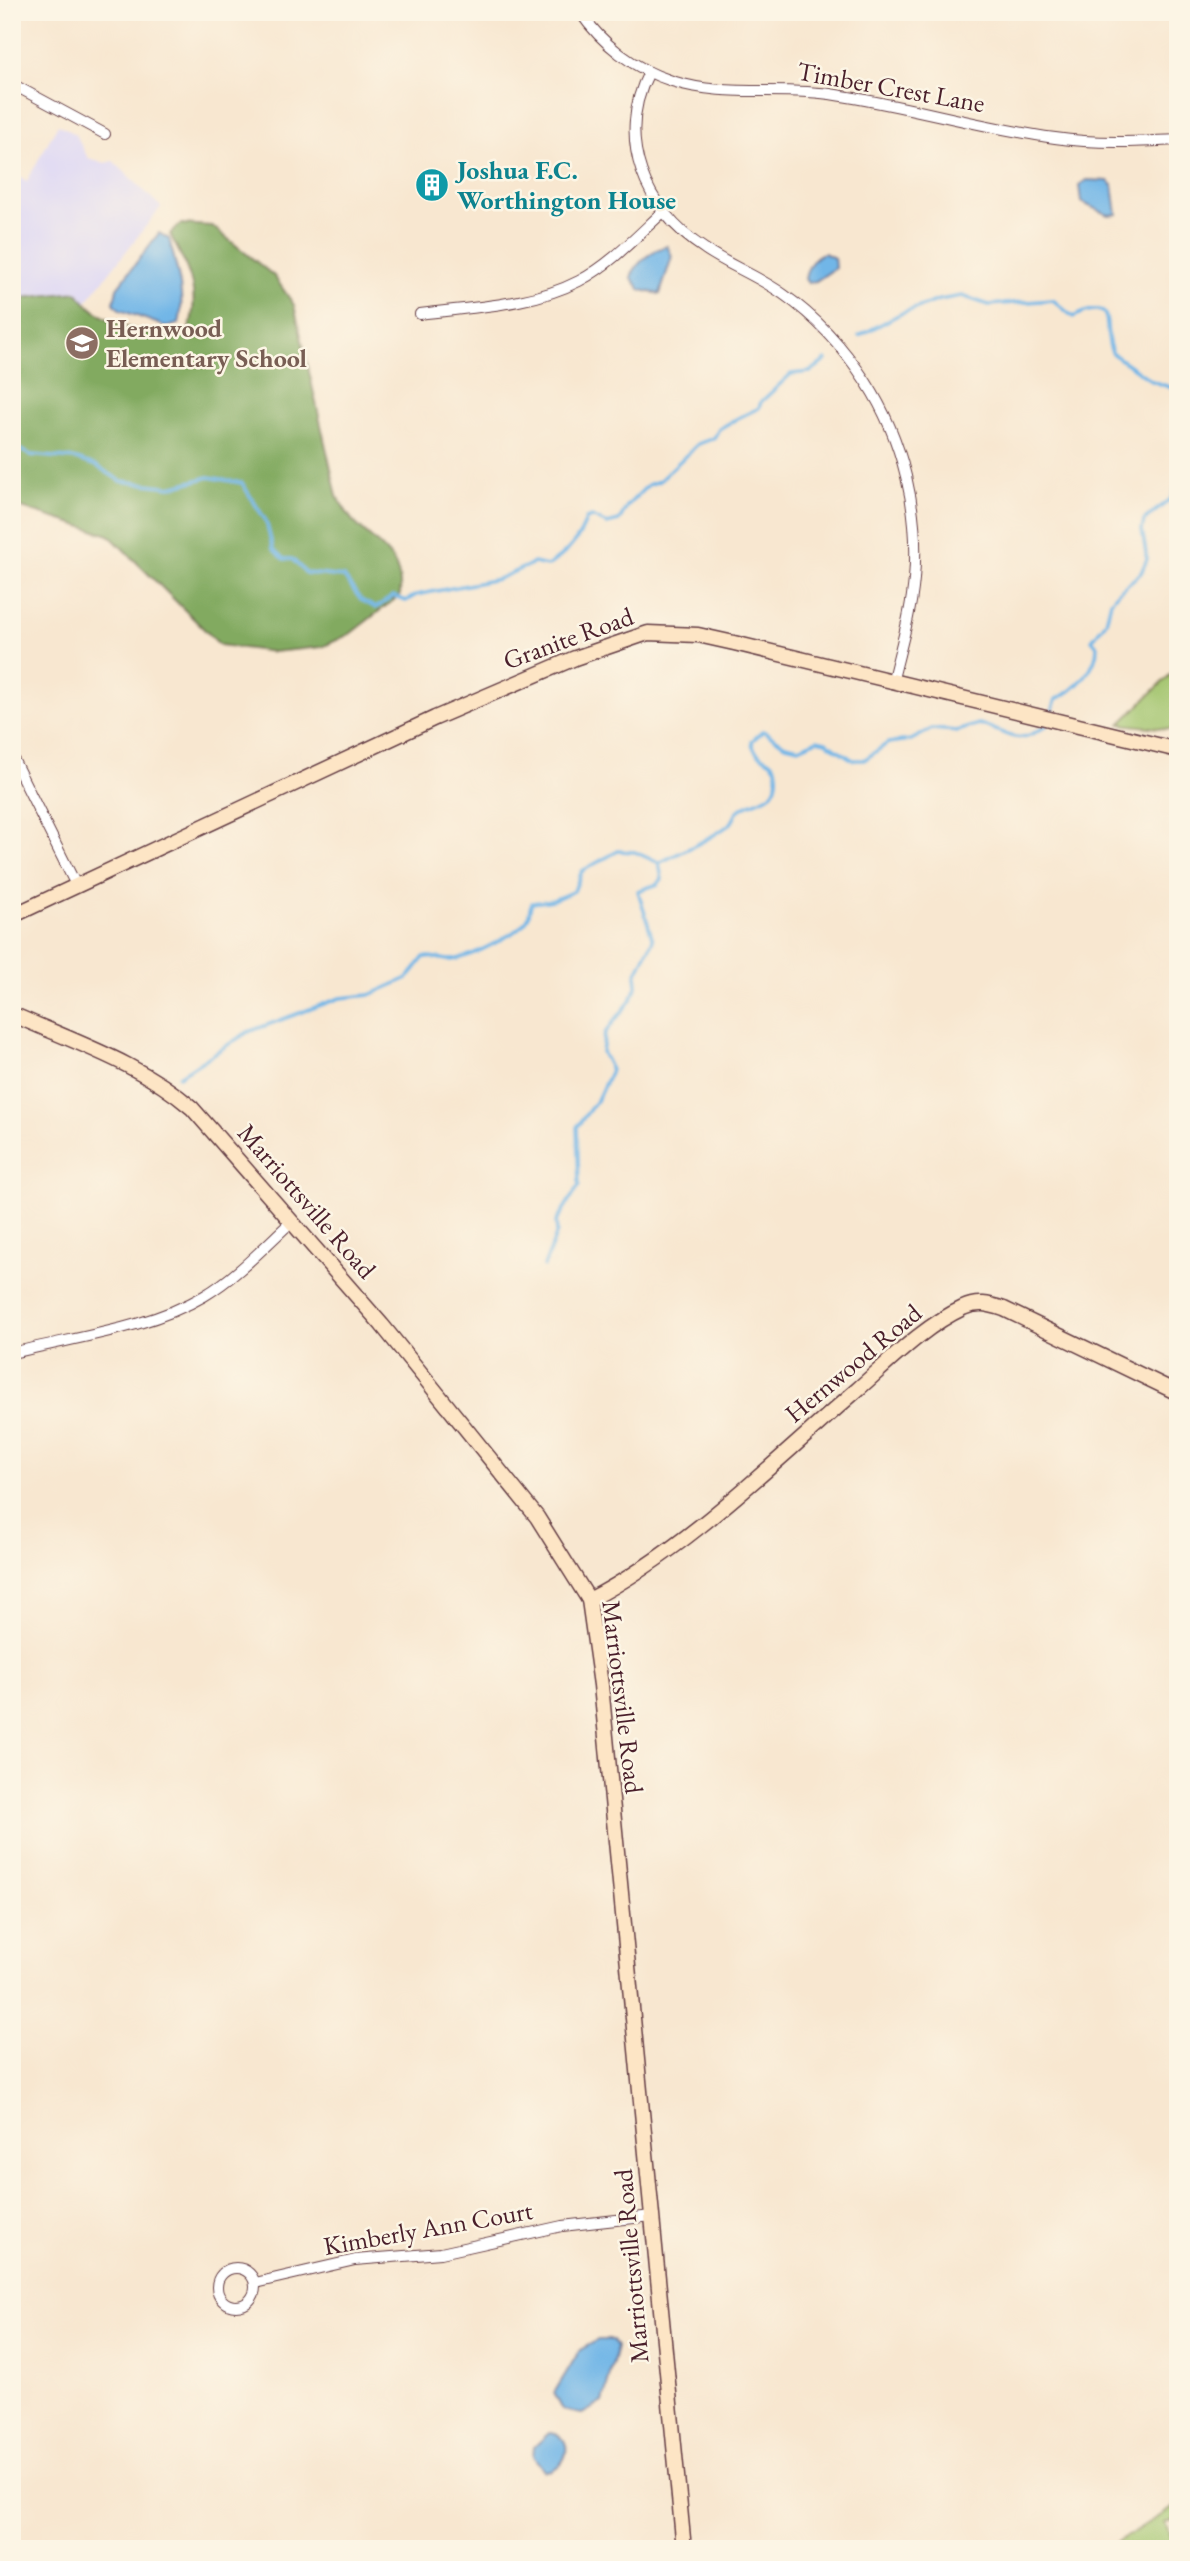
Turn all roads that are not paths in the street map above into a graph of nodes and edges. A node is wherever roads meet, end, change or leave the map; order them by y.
1 (580, 12) edge
2 (649, 72) junction
3 (12, 84) edge
4 (105, 134) dead end
5 (1178, 140) edge
6 (663, 212) junction
7 (420, 314) dead end
8 (892, 683) junction
9 (1178, 750) edge
10 (12, 757) edge
11 (77, 887) junction
12 (12, 916) edge
13 (12, 1014) edge
14 (290, 1223) junction
15 (12, 1353) edge
16 (1178, 1393) edge
17 (589, 1600) junction
18 (652, 2216) junction
19 (255, 2283) junction
20 (684, 2549) edge

1 - 2 street, Timber Crest Lane
2 - 5 street, Timber Crest Lane
2 - 6 street
3 - 4 street
6 - 7 street
6 - 8 street
8 - 9 street, Granite Road
8 - 11 street, Granite Road
10 - 11 street
11 - 12 street, Granite Road
13 - 14 street, Marriottsville Road
14 - 15 street
14 - 17 street, Marriottsville Road
16 - 17 street, Hernwood Road
17 - 18 street, Marriottsville Road
18 - 19 street, Kimberly Ann Court
18 - 20 street, Marriottsville Road
19 - 19 street

